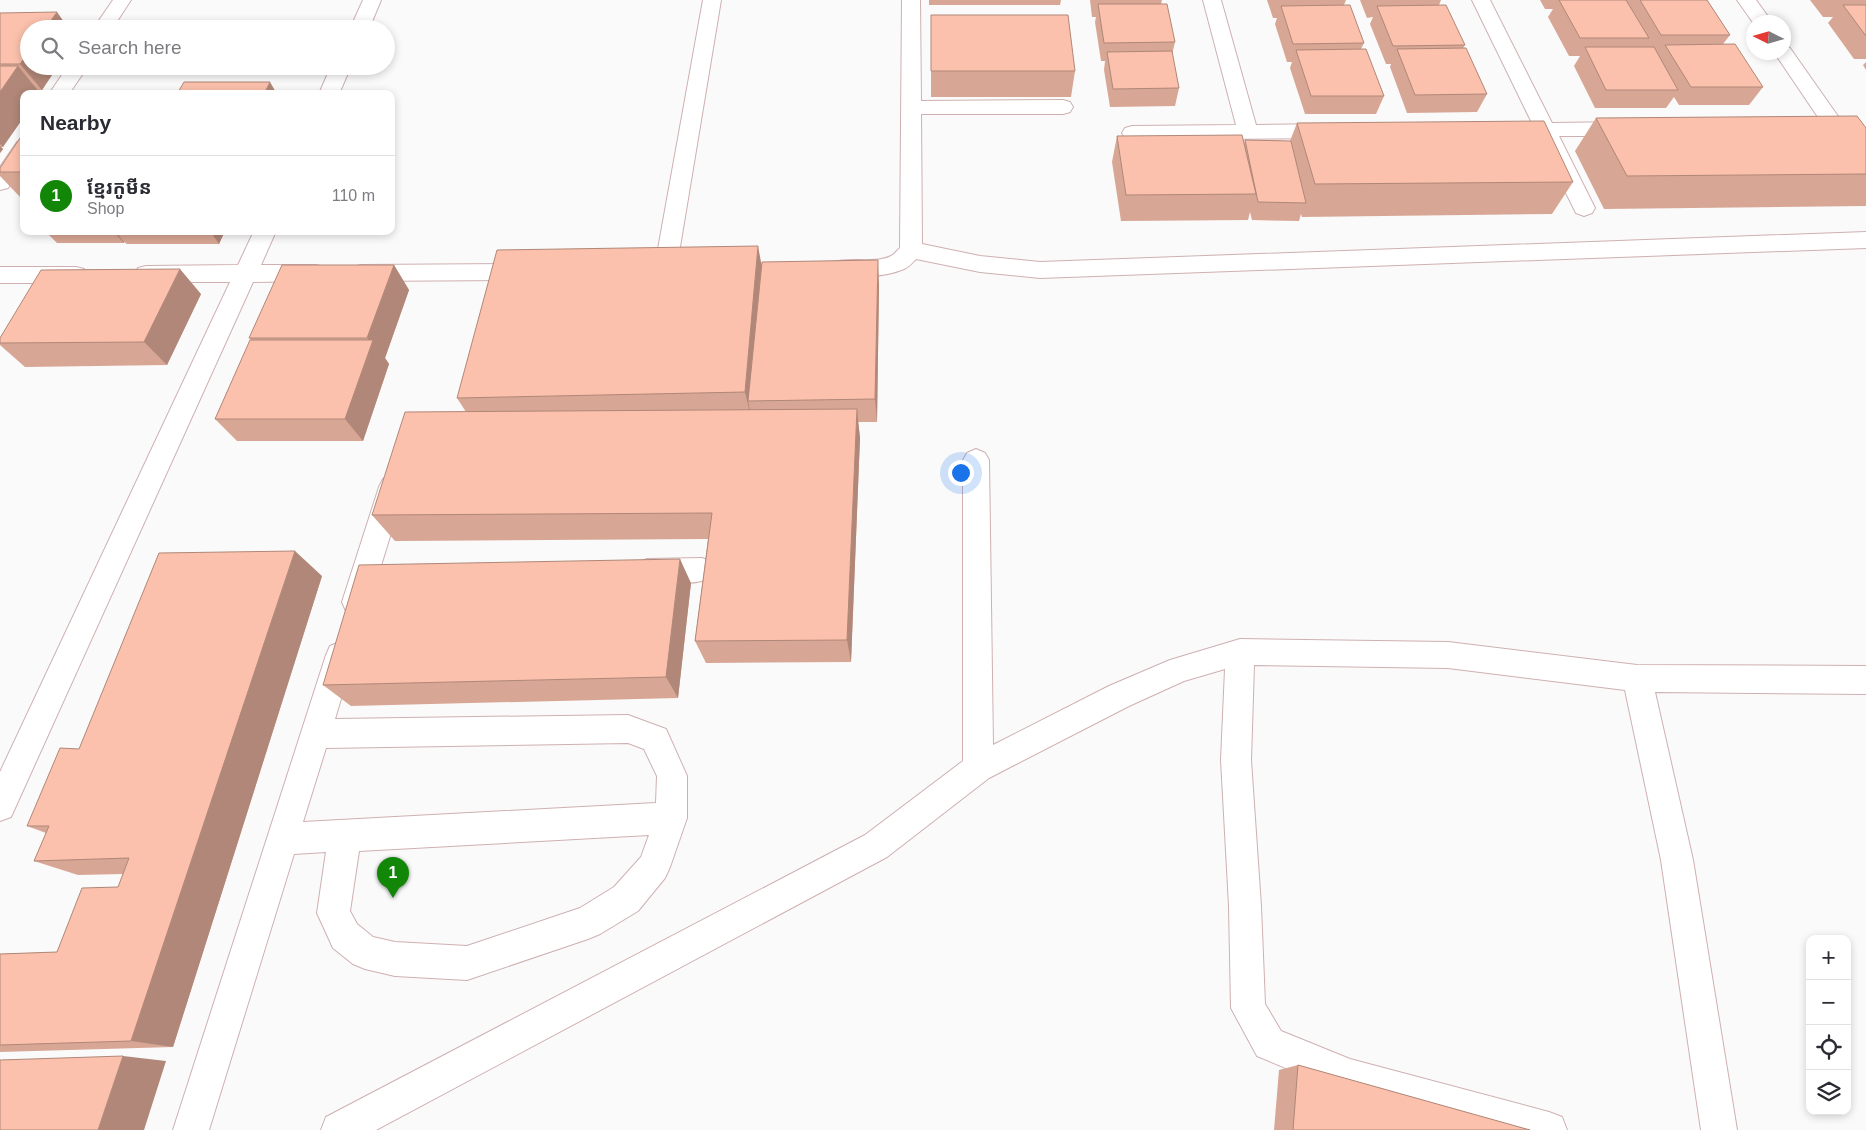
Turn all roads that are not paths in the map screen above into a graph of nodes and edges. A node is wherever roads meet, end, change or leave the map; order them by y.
1 (122, 0) edge
2 (372, 0) edge
3 (712, 0) edge
4 (911, 0) edge
5 (1212, 0) edge
6 (1481, 0) edge
7 (1746, 0) edge
8 (1757, 15) edge
9 (108, 20) edge
10 (363, 20) edge
11 (1788, 60) edge
12 (72, 75) edge
13 (337, 75) edge
14 (62, 90) edge
15 (331, 90) edge
16 (1063, 107) dead end
17 (911, 108) junction
18 (1834, 128) edge
19 (1642, 129) edge
20 (1495, 130) edge
21 (1545, 130) junction
22 (1347, 131) edge
23 (1132, 132) dead end
24 (1248, 132) junction
25 (20, 153) edge
26 (0, 183) edge
27 (1584, 208) dead end
28 (263, 235) edge
29 (1866, 240) edge
30 (911, 250) junction
31 (821, 268) edge
32 (665, 271) edge
33 (548, 272) edge
34 (98, 274) edge
35 (127, 274) edge
36 (245, 274) junction
37 (0, 275) edge
38 (976, 460) dead end
39 (393, 484) edge
40 (702, 570) edge
41 (623, 571) edge
42 (1240, 652) junction
43 (1637, 678) junction
44 (1866, 680) edge
45 (315, 734) junction
46 (978, 768) junction
47 (0, 806) edge
48 (672, 818) junction
49 (345, 835) junction
50 (282, 839) junction
51 (191, 1130) edge
52 (339, 1130) edge
53 (1549, 1130) edge
54 (1719, 1130) edge

1 - 9 street
2 - 10 street
3 - 32 street
4 - 17 street
5 - 24 street
6 - 21 street
7 - 8 street
11 - 18 street
12 - 14 street
13 - 15 street
16 - 17 street
17 - 30 street
19 - 21 street
20 - 21 street
21 - 27 street
22 - 24 street
23 - 24 street
25 - 26 street
28 - 36 street
29 - 30 street
30 - 31 street
33 - 36 street
34 - 37 street
35 - 36 street
36 - 47 street
38 - 46 street
39 - 45 street
40 - 41 street
42 - 43 street
42 - 46 street
42 - 53 street
43 - 44 street
43 - 54 street
45 - 48 street
45 - 50 street
46 - 52 street
48 - 49 street
48 - 49 street
49 - 50 street
50 - 51 street

